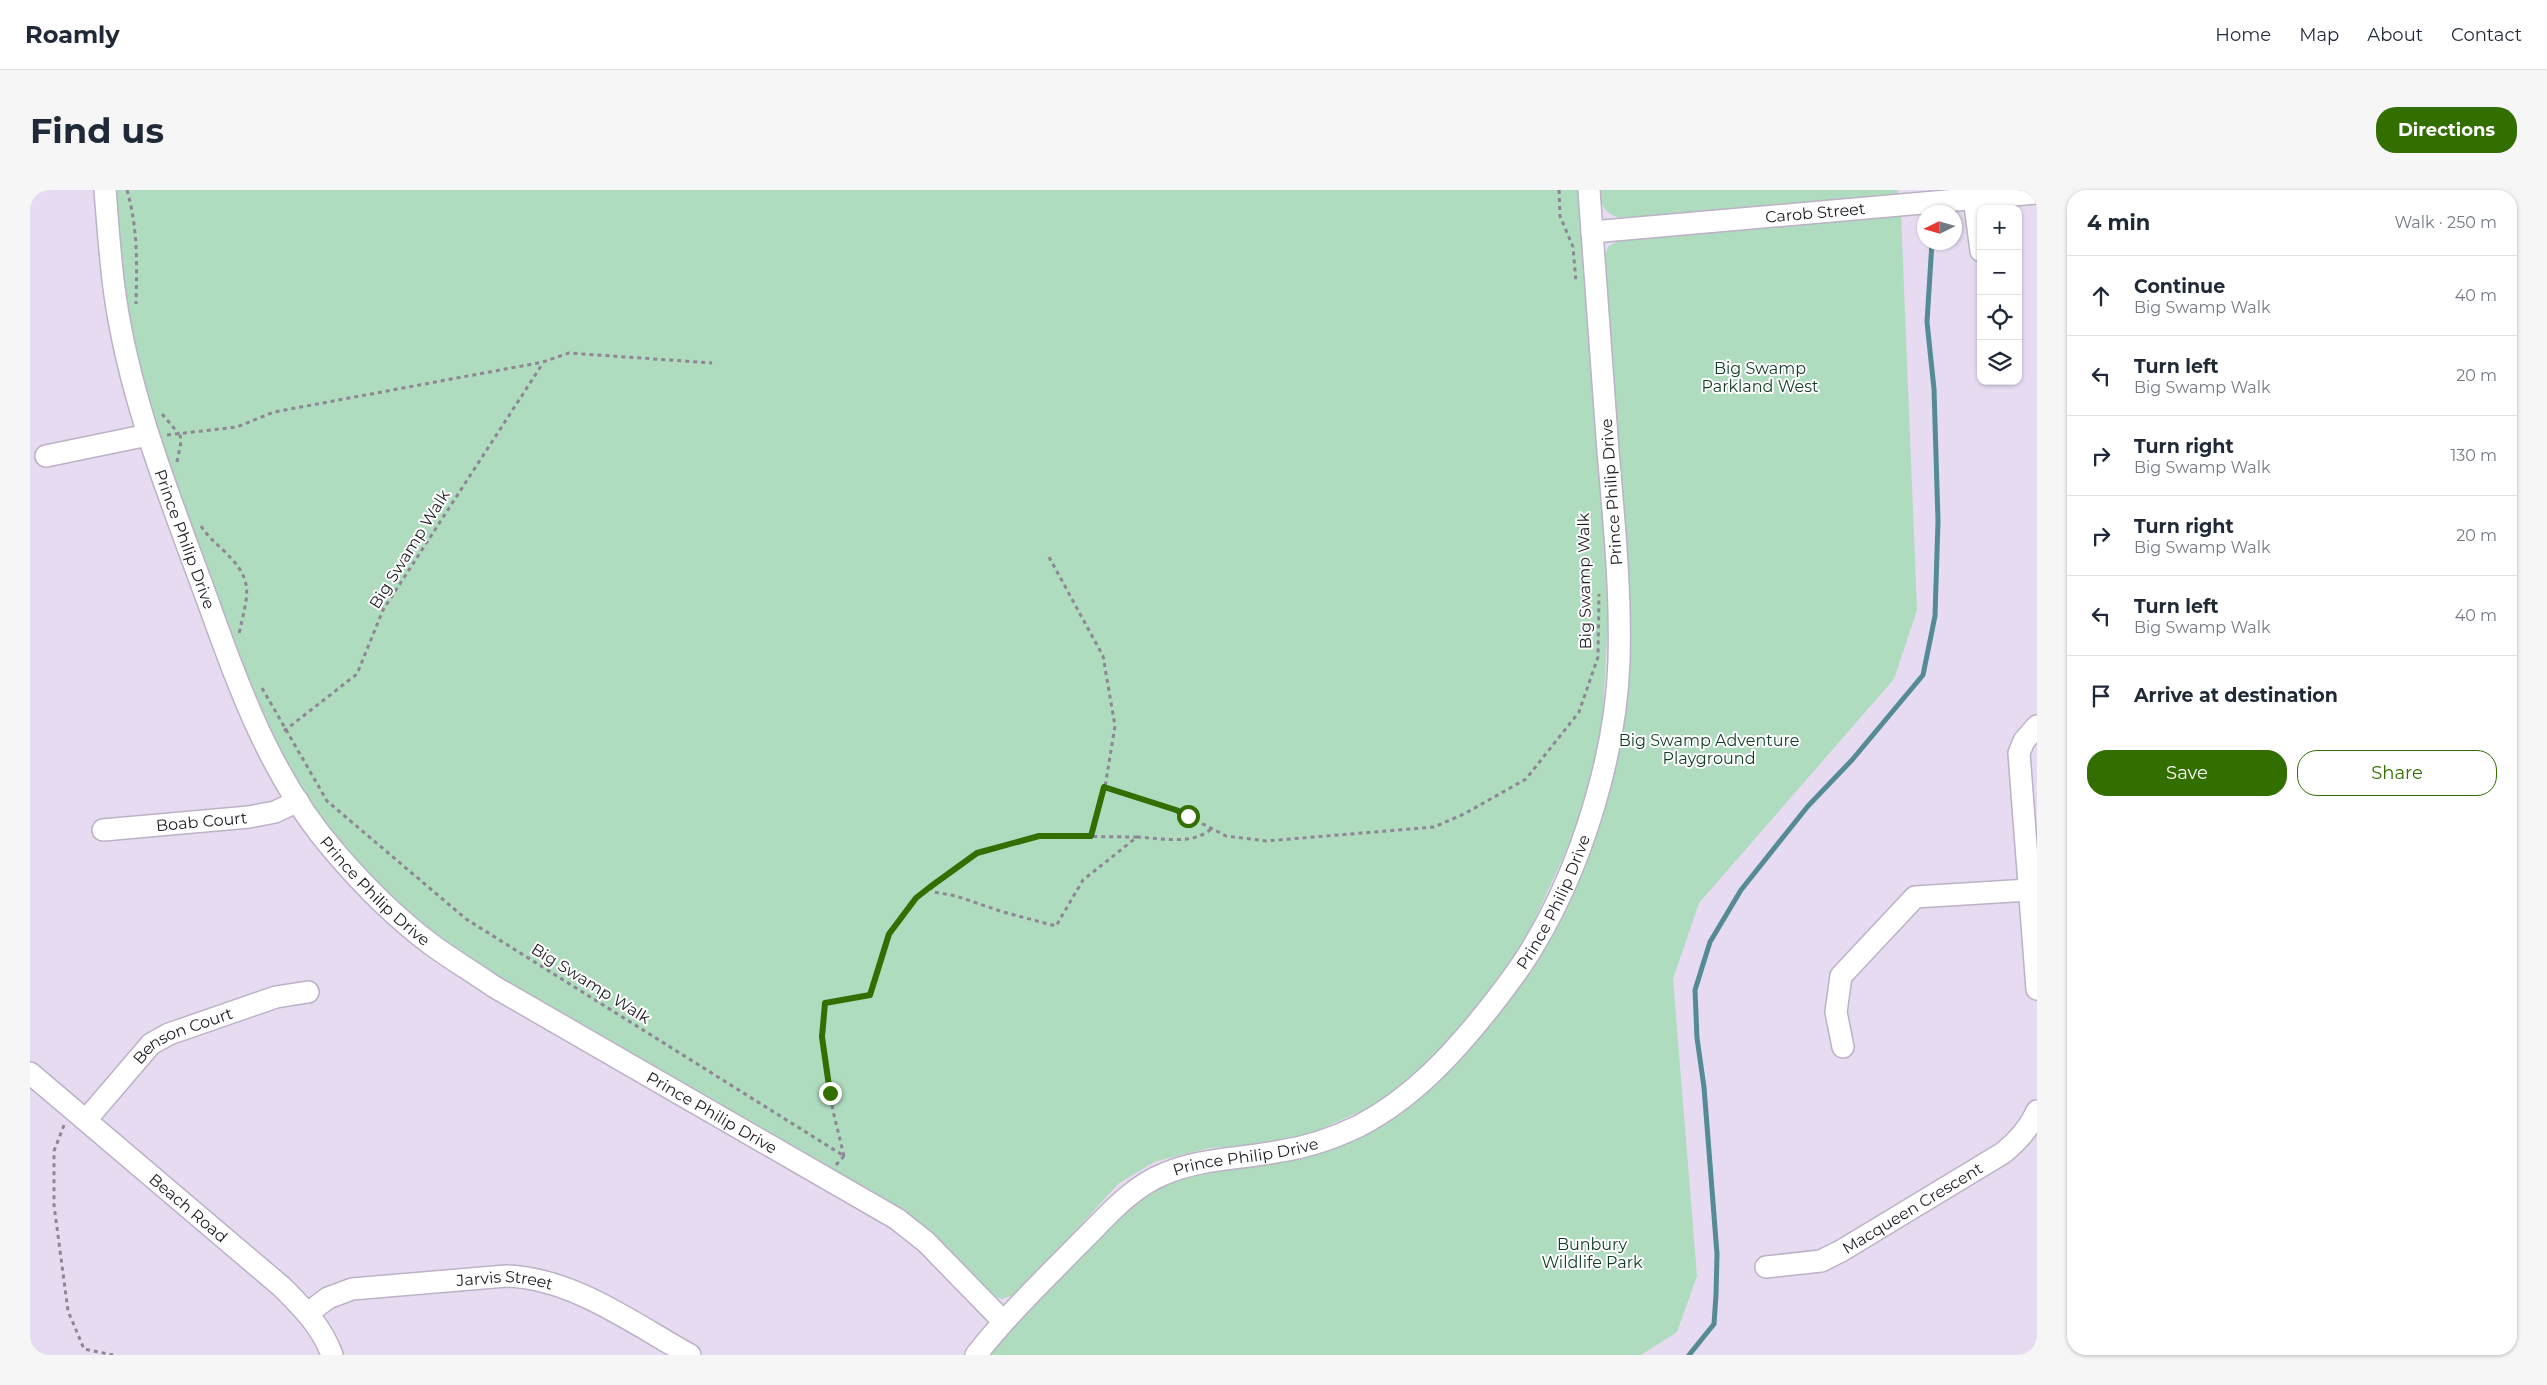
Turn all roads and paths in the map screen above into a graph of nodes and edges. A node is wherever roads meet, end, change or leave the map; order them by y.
1 (105, 190) edge
2 (127, 190) edge
3 (1559, 190) edge
4 (1589, 190) edge
5 (2037, 193) edge
6 (1948, 195) edge
7 (1974, 198) junction
8 (1592, 232) junction
9 (1981, 250) edge
10 (1576, 286) dead end
11 (136, 313) dead end
12 (543, 362) junction
13 (712, 363) dead end
14 (159, 406) dead end
15 (180, 434) junction
16 (148, 435) junction
17 (46, 456) dead end
18 (179, 471) dead end
19 (199, 523) dead end
20 (1049, 557) dead end
21 (1598, 590) dead end
22 (238, 637) dead end
23 (261, 687) dead end
24 (2037, 726) edge
25 (286, 730) junction
26 (1104, 787) junction
27 (298, 801) junction
28 (1212, 828) junction
29 (103, 830) dead end
30 (1091, 836) junction
31 (1137, 837) junction
32 (930, 887) junction
33 (2029, 890) junction
34 (2037, 989) edge
35 (308, 992) dead end
36 (1842, 1047) dead end
37 (30, 1073) edge
38 (2037, 1110) edge
39 (82, 1117) junction
40 (1766, 1267) dead end
41 (308, 1313) junction
42 (1003, 1321) junction
43 (113, 1355) edge
44 (332, 1355) edge
45 (690, 1355) edge
46 (976, 1355) edge

1 - 16 street, Prince Philip Drive
2 - 11 path
3 - 10 path
4 - 8 street, Prince Philip Drive
5 - 7 street, Carob Street
6 - 7 street, Carob Street
6 - 8 street, Carob Street
7 - 9 street
8 - 42 street, Prince Philip Drive
12 - 13 path
12 - 15 path
12 - 25 path, Big Swamp Walk
14 - 15 path
15 - 18 path
16 - 17 street
16 - 27 street, Prince Philip Drive
19 - 22 path
20 - 26 path
21 - 28 path, Big Swamp Walk
23 - 25 path
24 - 33 street
25 - 32 path, Big Swamp Walk
26 - 28 path, Big Swamp Walk
26 - 30 path
27 - 29 street, Boab Court
27 - 42 street, Prince Philip Drive
28 - 31 path, Big Swamp Walk
30 - 31 path, Big Swamp Walk
30 - 32 path, Big Swamp Walk
31 - 32 path
33 - 34 street
33 - 36 street
35 - 39 street, Benson Court
37 - 39 street, Beach Road
38 - 40 street, Macqueen Crescent
39 - 41 street, Beach Road
39 - 43 path
41 - 44 street, Beach Road
41 - 45 street, Jarvis Street
42 - 46 street, Prince Philip Drive

